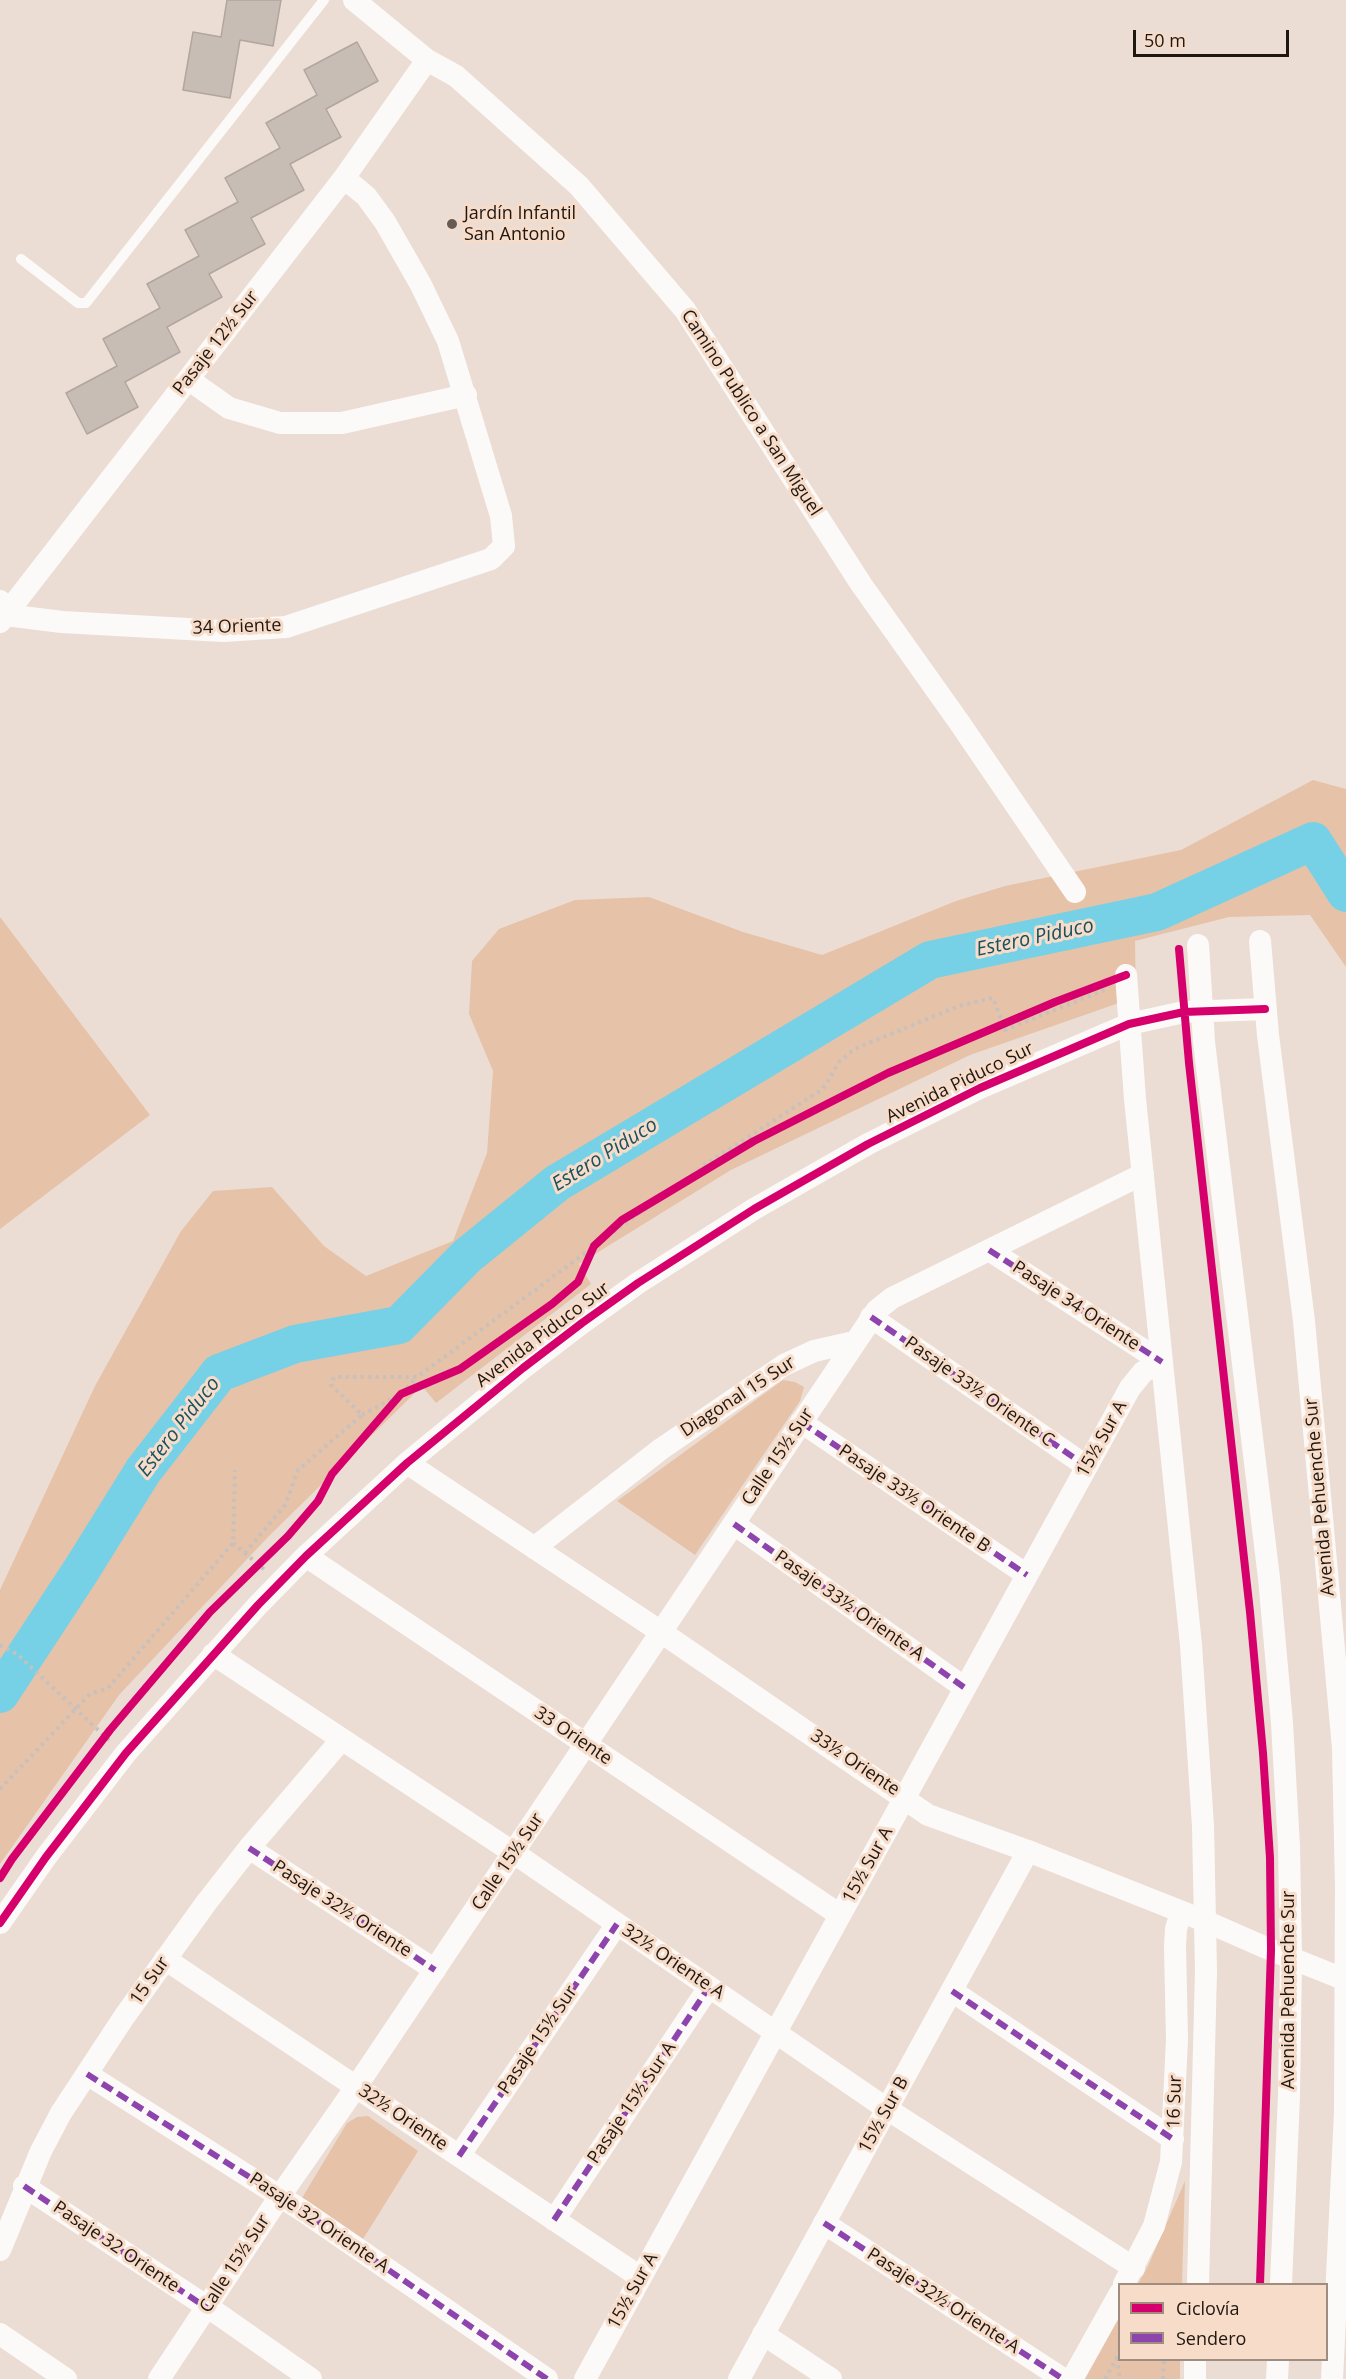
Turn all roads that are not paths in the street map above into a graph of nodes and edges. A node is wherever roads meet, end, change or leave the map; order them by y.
1 (324, 0) edge
2 (354, 0) edge
3 (427, 60) junction
4 (344, 178) junction
5 (21, 259) dead end
6 (188, 378) junction
7 (466, 395) junction
8 (2, 613) edge
9 (1075, 892) dead end
10 (1260, 941) dead end
11 (1198, 945) dead end
12 (1126, 978) road end
13 (1266, 1010) junction
14 (1202, 1011) junction
15 (1129, 1024) junction
16 (1143, 1174) junction
17 (989, 1250) junction
18 (871, 1317) junction
19 (854, 1342) junction
20 (1162, 1362) junction
21 (801, 1422) junction
22 (407, 1463) junction
23 (1086, 1467) junction
24 (734, 1524) junction
25 (534, 1548) junction
26 (306, 1556) junction
27 (1027, 1575) junction
28 (661, 1632) junction
29 (213, 1654) junction
30 (965, 1688) junction
31 (342, 1739) junction
32 (586, 1744) junction
33 (905, 1798) junction
34 (249, 1848) junction
35 (1028, 1851) junction
36 (514, 1853) junction
37 (1181, 1912) junction
38 (840, 1916) junction
39 (1205, 1921) junction
40 (0, 1923) edge
41 (617, 1924) junction
42 (1291, 1958) junction
43 (165, 1959) junction
44 (435, 1970) junction
45 (1346, 1980) edge
46 (709, 1987) junction
47 (952, 1991) junction
48 (776, 2032) junction
49 (87, 2074) junction
50 (356, 2087) junction
51 (887, 2109) junction
52 (1173, 2139) junction
53 (459, 2156) junction
54 (24, 2186) junction
55 (280, 2196) junction
56 (554, 2220) junction
57 (824, 2223) junction
58 (0, 2250) edge
59 (1129, 2276) edge
60 (640, 2277) junction
61 (1198, 2283) edge
62 (1281, 2283) edge
63 (1118, 2295) edge
64 (207, 2308) junction
65 (0, 2334) edge
66 (763, 2334) junction
67 (1195, 2361) edge
68 (1278, 2361) edge
69 (66, 2379) edge
70 (159, 2379) edge
71 (311, 2379) edge
72 (547, 2379) edge
73 (585, 2379) edge
74 (739, 2379) edge
75 (831, 2379) edge
76 (1062, 2379) edge
77 (1072, 2379) edge
78 (1195, 2379) edge
79 (1277, 2379) edge
80 (1332, 2379) edge

1 - 5 lane
2 - 3 street, Camino Publico a San Miguel
3 - 4 street, Pasaje 12½ Sur
3 - 9 street, Camino Publico a San Miguel
4 - 6 street, Pasaje 12½ Sur
4 - 7 street
6 - 7 street
6 - 8 street, Pasaje 12½ Sur
7 - 8 street, 34 Oriente
10 - 13 street, Avenida Pehuenche Sur
11 - 14 street, Avenida Pehuenche Sur
12 - 15 street
13 - 14 street, Avenida Piduco Sur
13 - 45 street, Avenida Pehuenche Sur
14 - 15 street, Avenida Piduco Sur
14 - 42 street, Avenida Pehuenche Sur
15 - 16 street
15 - 22 street, Avenida Piduco Sur
16 - 17 street
16 - 20 street
17 - 18 street
17 - 20 street, Pasaje 34 Oriente
18 - 19 street
18 - 23 street, Pasaje 33½ Oriente C
19 - 21 street, Calle 15½ Sur
19 - 25 street, Diagonal 15 Sur
20 - 23 street, 15½ Sur A
20 - 39 street
21 - 24 street, Calle 15½ Sur
21 - 27 street, Pasaje 33½ Oriente B
22 - 25 street, 33½ Oriente
22 - 26 street, Avenida Piduco Sur
23 - 27 street, 15½ Sur A
24 - 28 street, Calle 15½ Sur
24 - 30 street, Pasaje 33½ Oriente A
25 - 28 street, 33½ Oriente
26 - 29 street, Avenida Piduco Sur
26 - 32 street, 33 Oriente
27 - 30 street, 15½ Sur A
28 - 32 street, Calle 15½ Sur
28 - 33 street, 33½ Oriente
29 - 31 street, 32½ Oriente A
29 - 40 street, Avenida Piduco Sur
30 - 33 street, 15½ Sur A
31 - 34 street, 15 Sur
31 - 36 street, 32½ Oriente A
32 - 36 street, Calle 15½ Sur
32 - 38 street, 33 Oriente
33 - 35 street, 33½ Oriente
33 - 38 street, 15½ Sur A
34 - 43 street, 15 Sur
34 - 44 street, Pasaje 32½ Oriente
35 - 37 street, 33½ Oriente
35 - 47 street, 15½ Sur B
36 - 41 street, 32½ Oriente A
36 - 44 street, Calle 15½ Sur
37 - 39 street, 33½ Oriente
37 - 52 street, 16 Sur
38 - 48 street, 15½ Sur A
39 - 42 street, 33½ Oriente
39 - 61 street
41 - 46 street, 32½ Oriente A
41 - 53 street, Pasaje 15½ Sur
42 - 45 street, 33½ Oriente
42 - 62 street, Avenida Pehuenche Sur
43 - 49 street, 15 Sur
43 - 50 street, 32½ Oriente
44 - 50 street, Calle 15½ Sur
45 - 80 street, Avenida Pehuenche Sur
46 - 48 street, 32½ Oriente A
46 - 56 street, Pasaje 15½ Sur A
47 - 51 street, 15½ Sur B
47 - 52 street
48 - 51 street, 32½ Oriente A
48 - 60 street, 15½ Sur A
49 - 54 street, 15 Sur
49 - 55 street, Pasaje 32 Oriente A
50 - 53 street, 32½ Oriente
50 - 55 street, Calle 15½ Sur
51 - 57 street, 15½ Sur B
51 - 59 street, 32½ Oriente A
52 - 59 street, 16 Sur
53 - 56 street, 32½ Oriente
54 - 58 street, 15 Sur
54 - 64 street, Pasaje 32 Oriente
55 - 64 street, Calle 15½ Sur
55 - 72 street, Pasaje 32 Oriente A
56 - 60 street, 32½ Oriente
57 - 66 street, 15½ Sur B
57 - 76 street, Pasaje 32½ Oriente A
60 - 73 street, 15½ Sur A
63 - 77 street
64 - 70 street, Calle 15½ Sur
64 - 71 street, Pasaje 32 Oriente
65 - 69 street
66 - 74 street, 15½ Sur B
66 - 75 street
67 - 78 street
68 - 79 street

